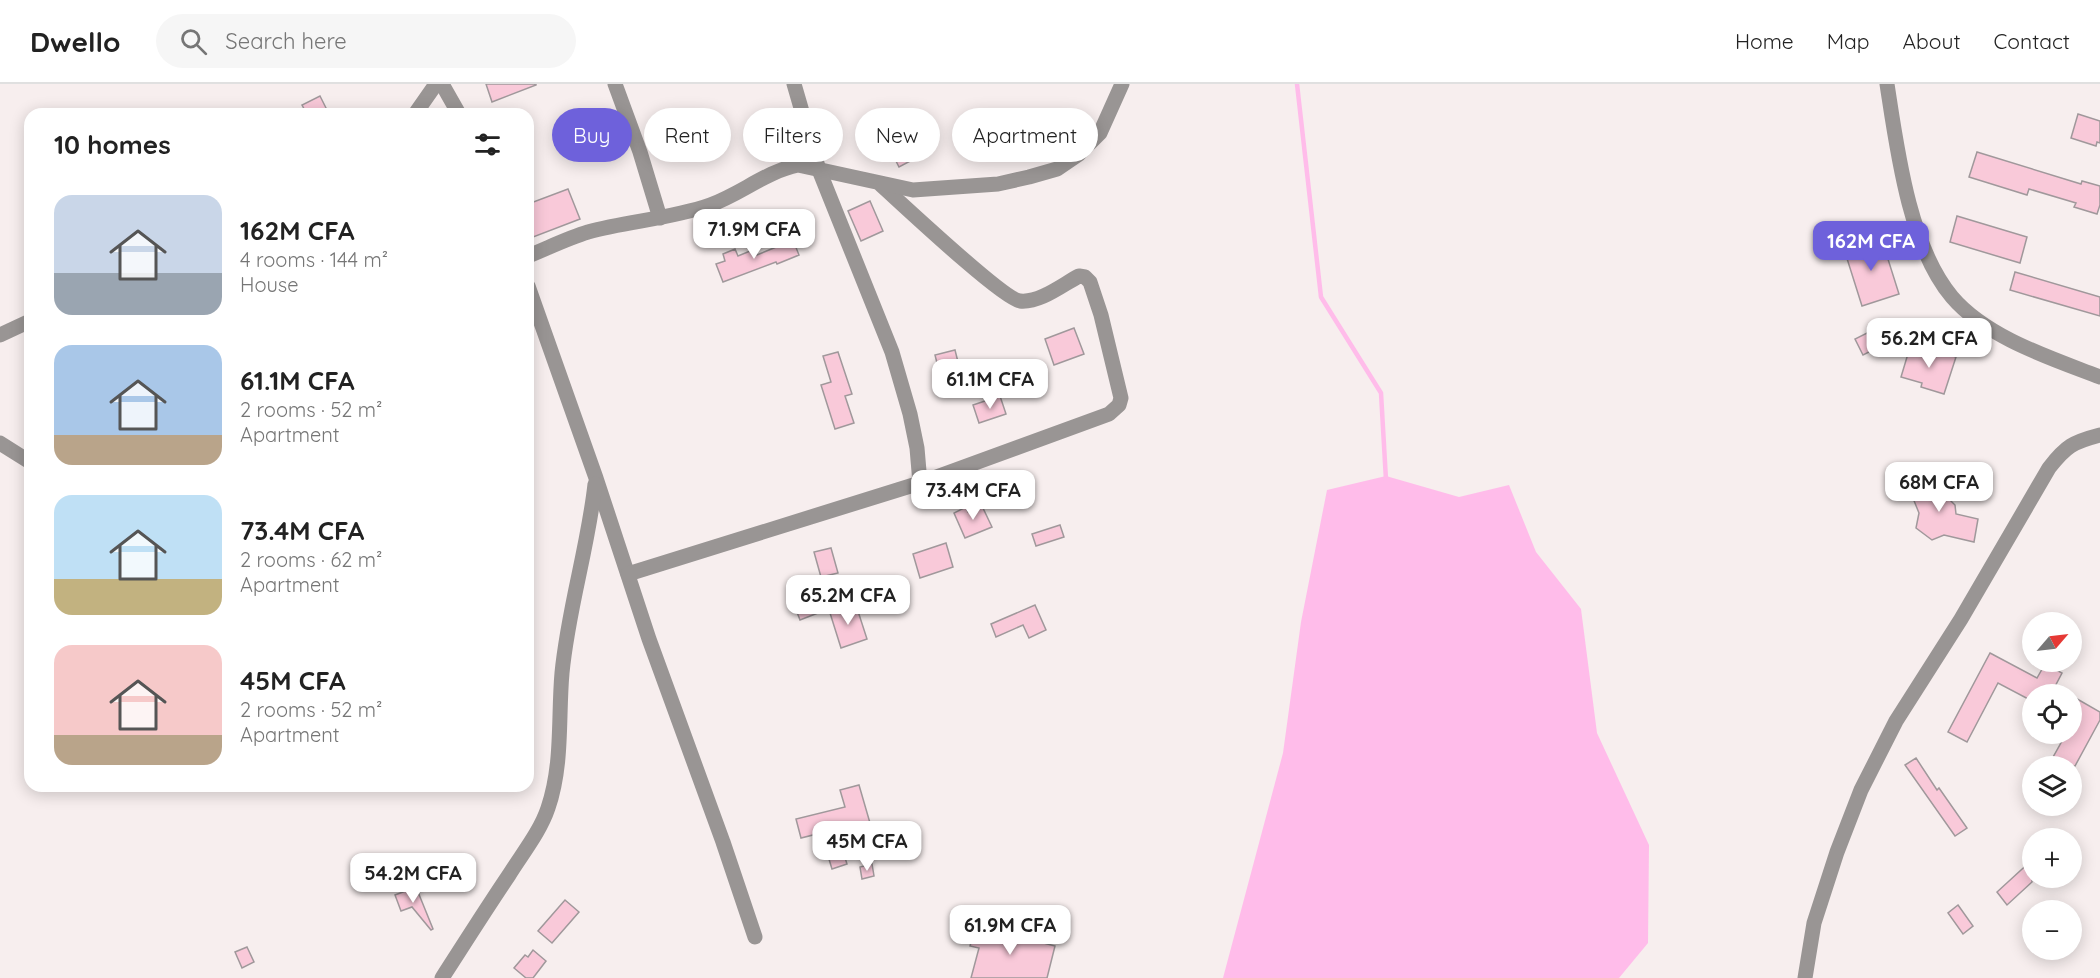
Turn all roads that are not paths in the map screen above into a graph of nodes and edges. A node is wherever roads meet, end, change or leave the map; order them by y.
1 (436, 84) edge
2 (442, 84) edge
3 (615, 84) edge
4 (794, 84) edge
5 (1122, 84) edge
6 (1887, 84) edge
7 (419, 108) edge
8 (456, 108) edge
9 (819, 170) junction
10 (880, 184) junction
11 (660, 218) junction
12 (534, 254) edge
13 (534, 303) edge
14 (24, 324) edge
15 (0, 335) edge
16 (2100, 377) edge
17 (2100, 435) edge
18 (0, 443) edge
19 (24, 458) edge
20 (596, 478) junction
21 (920, 483) junction
22 (628, 574) junction
23 (755, 937) dead end
24 (442, 978) edge
25 (1805, 978) edge

1 - 7 street
2 - 8 street
3 - 11 street
4 - 9 street
5 - 10 street
6 - 16 street
9 - 10 street
9 - 11 street
9 - 21 street
10 - 21 street
11 - 12 street
13 - 20 street
14 - 15 street
17 - 25 street
18 - 19 street
20 - 22 street
20 - 24 street
21 - 22 street
22 - 23 street

